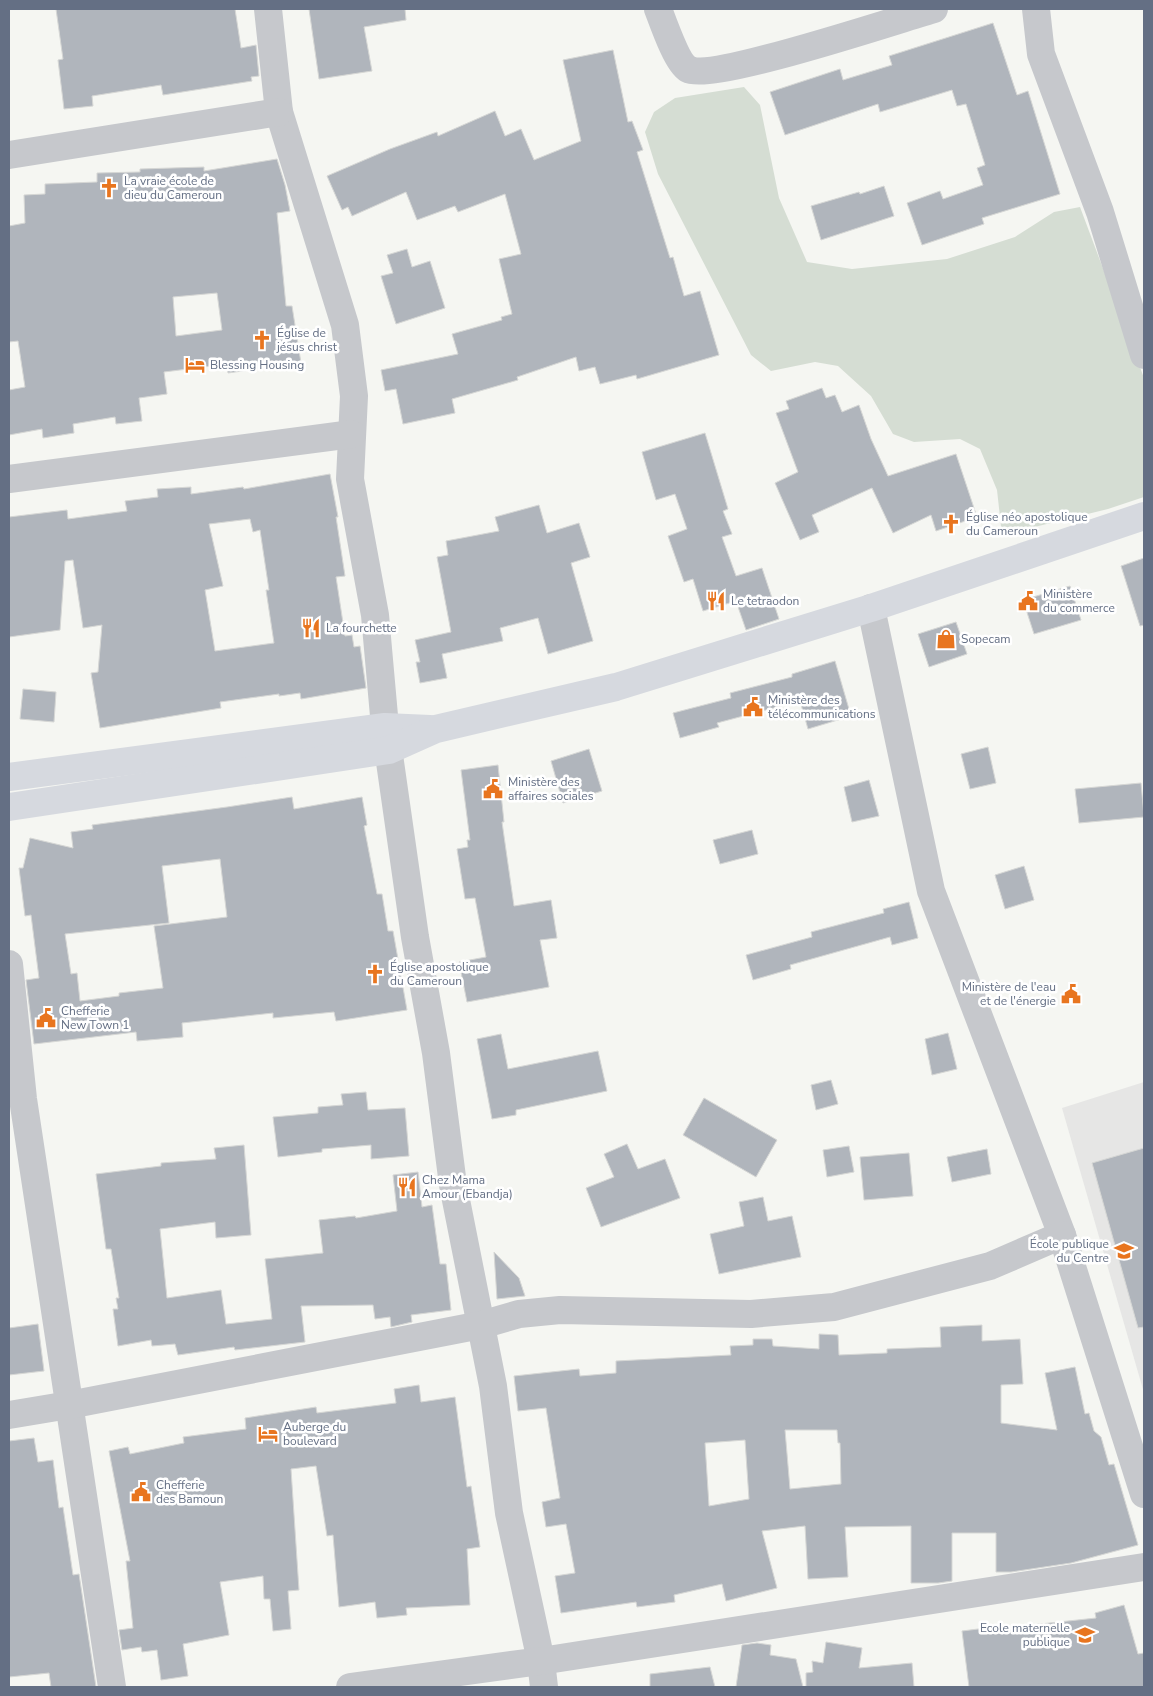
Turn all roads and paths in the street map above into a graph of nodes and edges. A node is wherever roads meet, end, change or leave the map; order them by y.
1 (268, 9) edge
2 (658, 9) edge
3 (934, 9) edge
4 (1032, 11) edge
5 (279, 112) junction
6 (9, 155) edge
7 (1144, 355) edge
8 (352, 434) junction
9 (9, 479) edge
10 (1144, 516) edge
11 (871, 608) junction
12 (387, 738) junction
13 (9, 777) edge
14 (9, 807) edge
15 (9, 964) edge
16 (16, 1101) edge
17 (1062, 1235) junction
18 (481, 1325) junction
19 (69, 1405) junction
20 (9, 1415) edge
21 (1144, 1494) edge
22 (1144, 1567) edge
23 (543, 1674) edge
24 (112, 1687) edge
25 (350, 1687) edge

1 - 5 street
2 - 3 street
4 - 7 street
5 - 6 street
5 - 8 street
8 - 9 street
8 - 12 street
10 - 11 main road
11 - 12 main road
11 - 17 street
12 - 13 main road
12 - 14 main road
12 - 18 street
15 - 16 street
16 - 19 street
17 - 18 street
17 - 21 street
18 - 19 street
18 - 23 street
19 - 20 street
19 - 24 street
22 - 23 street
23 - 25 street

